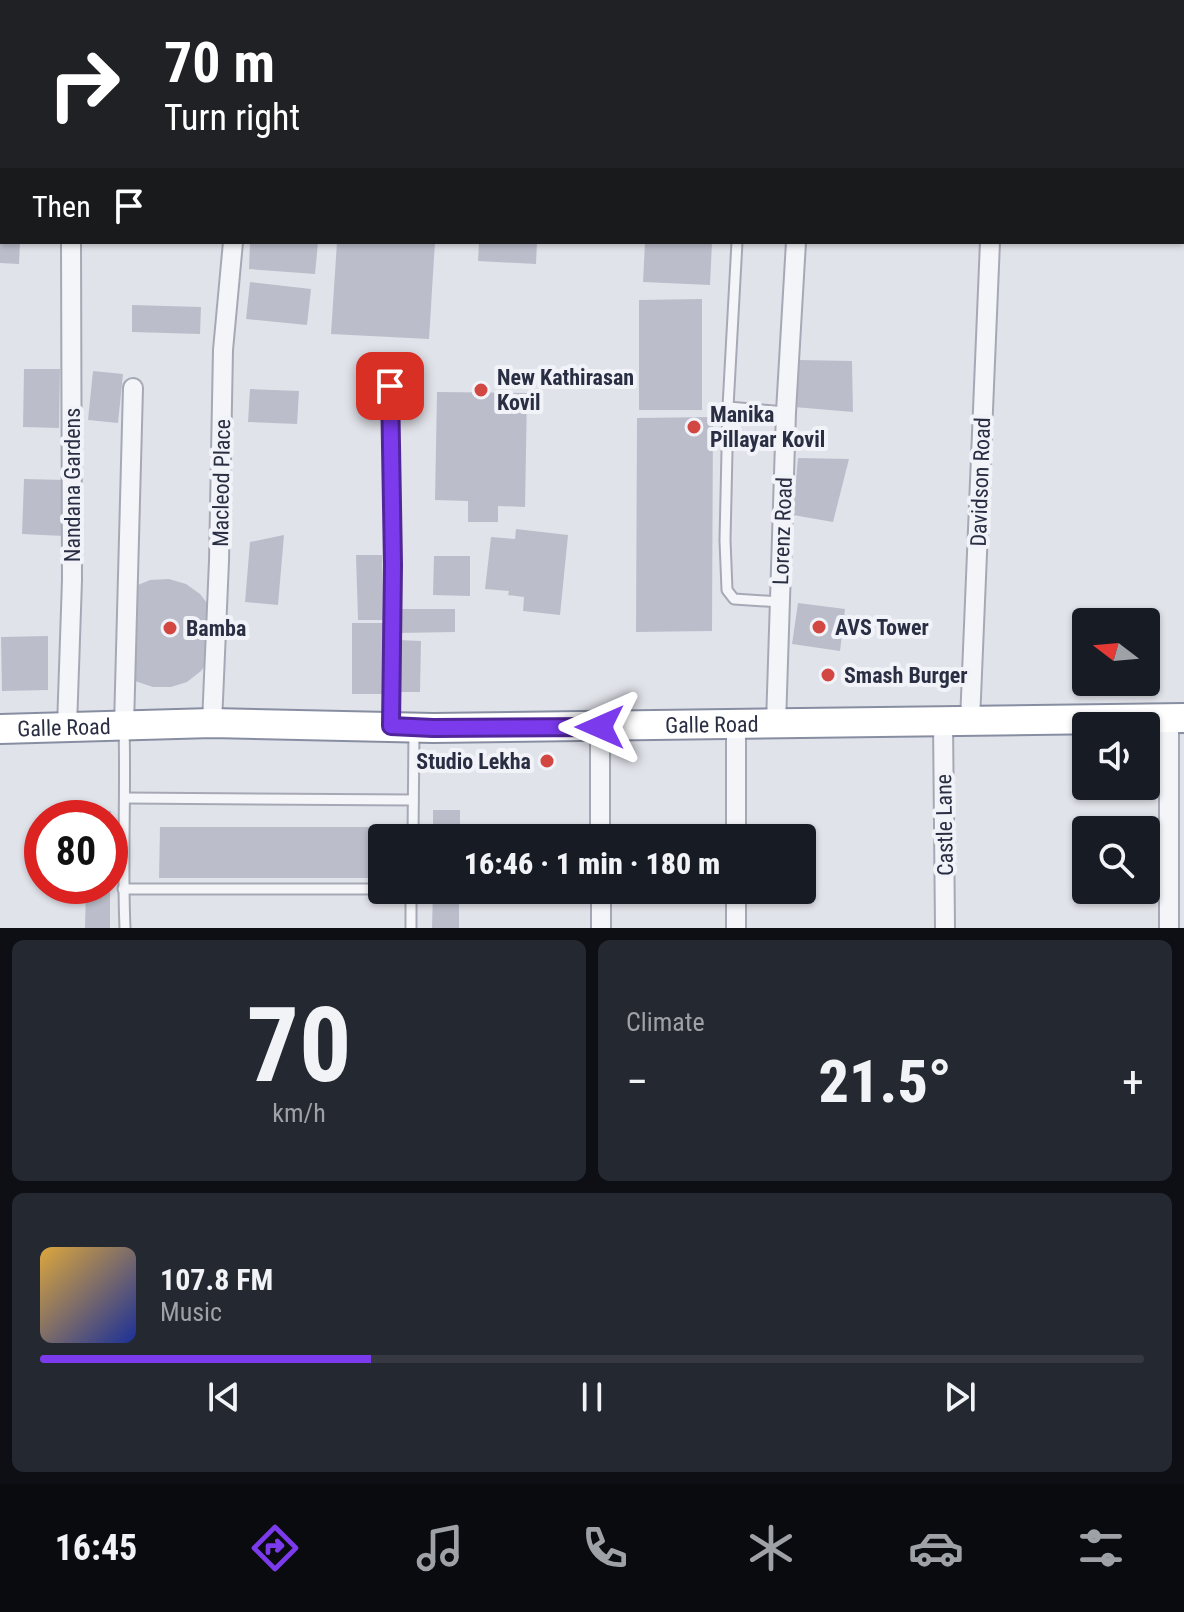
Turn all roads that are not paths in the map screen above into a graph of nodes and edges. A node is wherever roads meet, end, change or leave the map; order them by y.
1 (71, 244) edge
2 (233, 244) edge
3 (737, 244) edge
4 (796, 244) edge
5 (990, 244) edge
6 (390, 386) dead end
7 (133, 388) dead end
8 (728, 407) junction
9 (786, 412) junction
10 (780, 602) junction
11 (1176, 718) edge
12 (956, 721) junction
13 (212, 723) junction
14 (776, 724) junction
15 (736, 725) junction
16 (124, 726) junction
17 (403, 726) junction
18 (67, 727) junction
19 (600, 727) junction
20 (0, 729) edge
21 (126, 798) joint
22 (413, 800) junction
23 (413, 824) edge
24 (600, 824) edge
25 (736, 824) edge
26 (128, 889) edge
27 (368, 889) edge
28 (124, 904) edge
29 (411, 904) edge
30 (601, 904) edge
31 (736, 904) edge
32 (125, 928) edge
33 (411, 928) edge
34 (601, 928) edge
35 (736, 928) edge
36 (945, 928) edge
37 (1169, 928) edge

1 - 18 street, Nandana Gardens
2 - 13 street, Macleod Place
3 - 8 lane
4 - 9 street, Lorenz Road
5 - 12 street, Davidson Road
6 - 17 lane
7 - 16 street
8 - 9 lane
8 - 10 lane
9 - 10 street, Lorenz Road
10 - 14 street, Lorenz Road
11 - 12 highway, Galle Road
11 - 37 street
12 - 14 highway, Galle Road
12 - 36 street, Castle Lane
13 - 16 highway, Galle Road
13 - 17 highway, Galle Road
14 - 15 highway, Galle Road
15 - 19 highway, Galle Road
15 - 25 street
16 - 18 highway, Galle Road
16 - 21 lane
17 - 19 highway, Galle Road
17 - 22 lane
18 - 20 highway, Galle Road
19 - 24 street
21 - 22 lane
22 - 23 lane
26 - 27 lane
28 - 32 lane
29 - 33 lane
30 - 34 street
31 - 35 street

